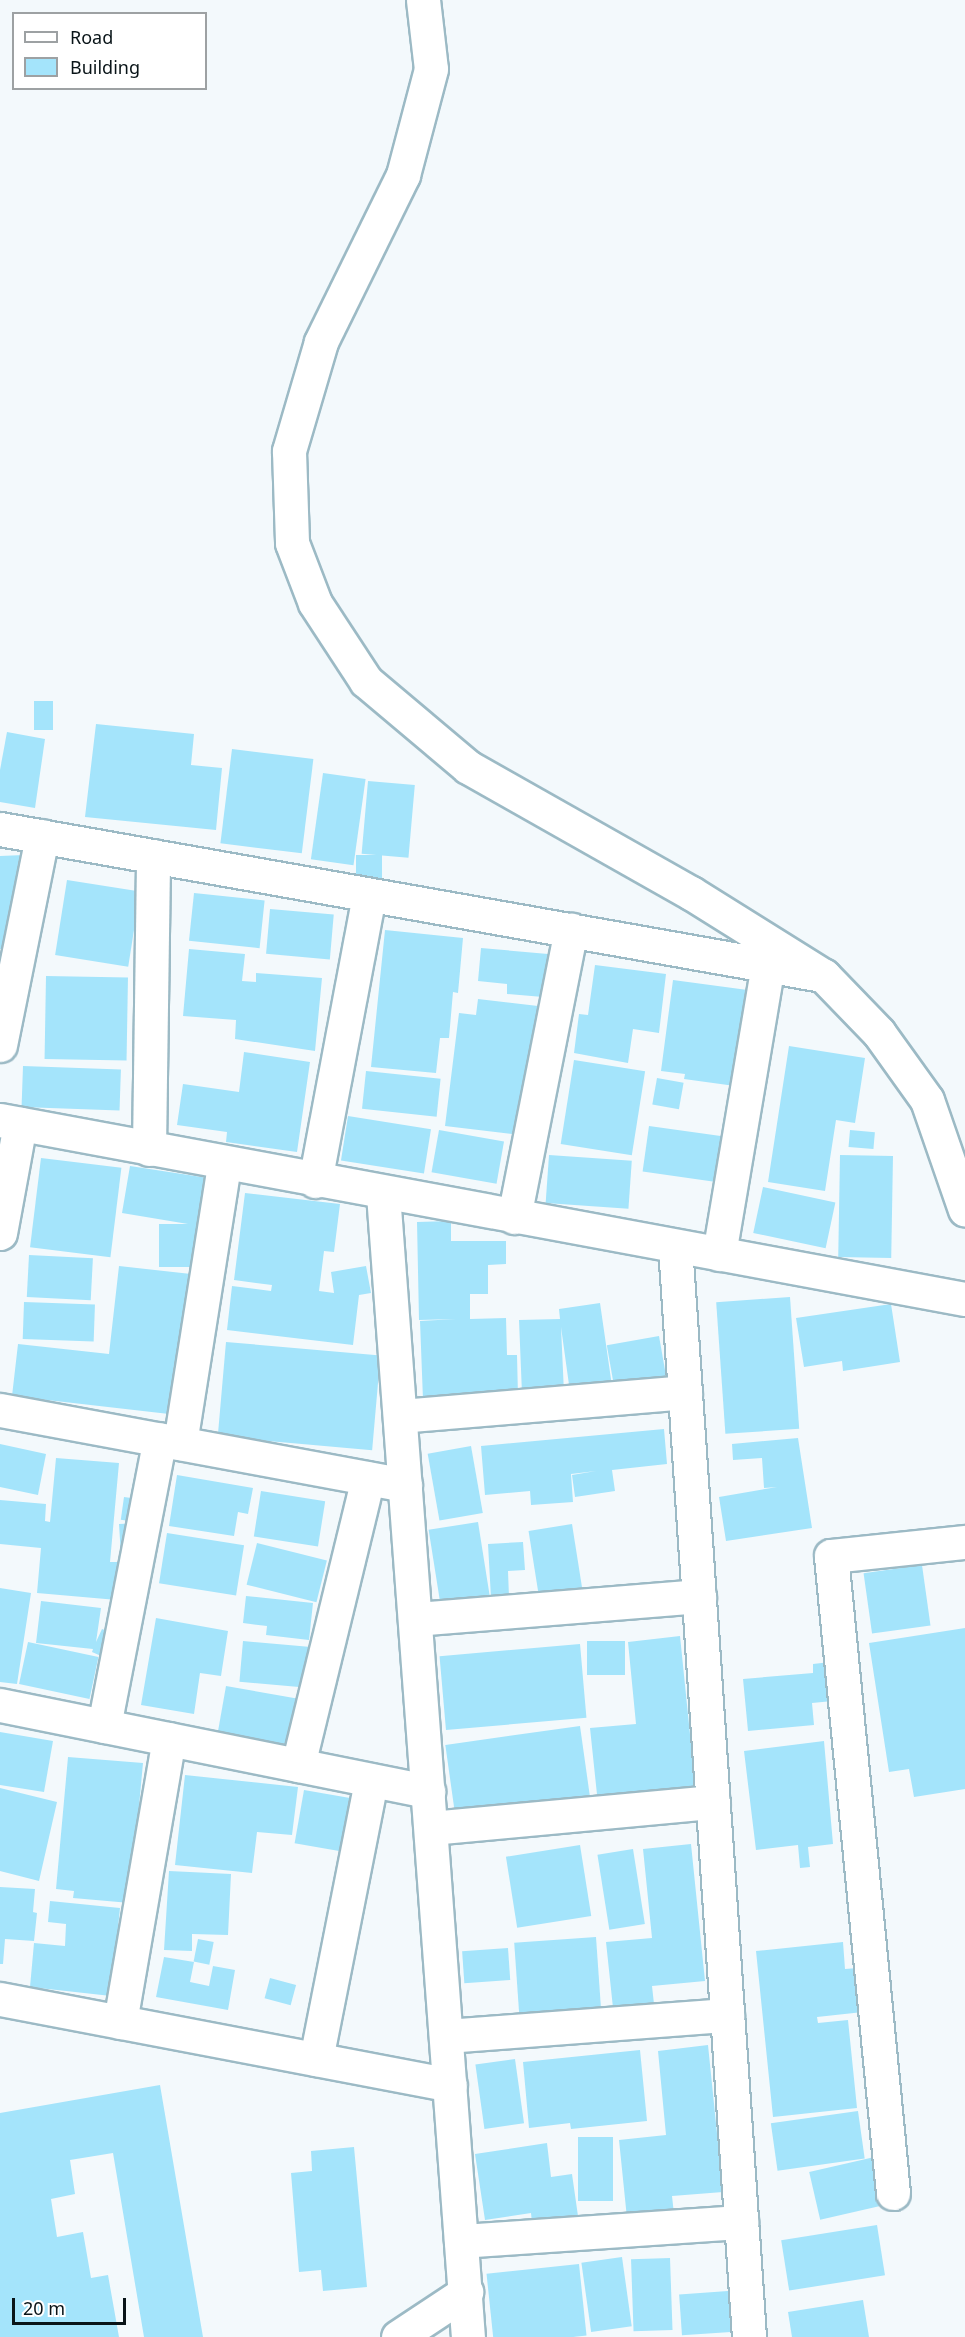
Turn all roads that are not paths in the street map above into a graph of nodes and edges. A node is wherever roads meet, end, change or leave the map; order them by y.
1 (423, 0) edge
2 (0, 829) edge
3 (42, 836) junction
4 (153, 856) junction
5 (369, 895) junction
6 (572, 930) junction
7 (768, 965) junction
8 (824, 976) junction
9 (0, 1045) edge
10 (10, 1122) edge
11 (149, 1149) junction
12 (224, 1164) junction
13 (315, 1180) junction
14 (383, 1194) junction
15 (965, 1210) edge
16 (514, 1218) junction
17 (0, 1233) edge
18 (675, 1246) junction
19 (719, 1254) junction
20 (965, 1299) edge
21 (685, 1392) junction
22 (0, 1410) edge
23 (400, 1416) junction
24 (170, 1441) junction
25 (368, 1478) junction
26 (405, 1485) junction
27 (965, 1542) edge
28 (699, 1596) junction
29 (415, 1619) junction
30 (0, 1705) edge
31 (104, 1726) junction
32 (169, 1739) junction
33 (298, 1765) junction
34 (371, 1780) junction
35 (428, 1791) junction
36 (713, 1802) junction
37 (431, 1828) junction
38 (0, 1999) edge
39 (727, 2015) junction
40 (120, 2022) junction
41 (446, 2036) junction
42 (316, 2059) junction
43 (450, 2085) junction
44 (893, 2193) dead end
45 (741, 2222) junction
46 (461, 2241) junction
47 (466, 2292) junction
48 (398, 2337) edge
49 (468, 2337) edge
50 (749, 2337) edge

1 - 8 street
2 - 3 street
3 - 4 street
3 - 9 street
4 - 5 street
4 - 11 street
5 - 6 street
5 - 13 street
6 - 7 street
6 - 16 street
7 - 8 street
7 - 19 street
8 - 15 street
10 - 11 street
10 - 17 street
11 - 12 street
12 - 13 street
12 - 24 street
13 - 14 street
14 - 16 street
14 - 23 street
16 - 18 street
18 - 19 street
18 - 21 street
19 - 20 street
21 - 23 street
21 - 28 street
22 - 24 street
23 - 26 street
24 - 25 street
24 - 31 street
25 - 26 street
25 - 33 street
26 - 29 street
27 - 44 street
28 - 29 street
28 - 36 street
29 - 35 street
30 - 31 street
31 - 32 street
32 - 33 street
32 - 40 street
33 - 34 street
34 - 35 street
34 - 42 street
35 - 37 street
36 - 37 street
36 - 39 street
37 - 41 street
38 - 40 street
39 - 41 street
39 - 45 street
40 - 42 street
41 - 43 street
42 - 43 street
43 - 46 street
45 - 46 street
45 - 50 street
46 - 47 street
47 - 48 street
47 - 49 street

